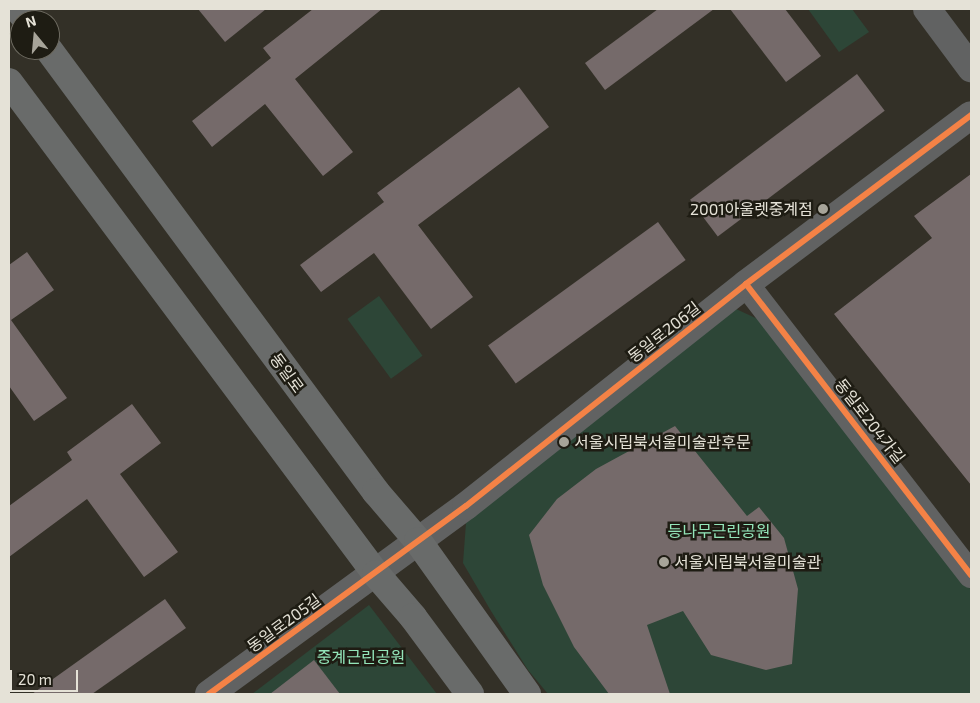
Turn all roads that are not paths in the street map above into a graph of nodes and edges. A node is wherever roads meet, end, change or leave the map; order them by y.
1 (927, 9) edge
2 (56, 60) edge
3 (971, 68) edge
4 (9, 82) edge
5 (971, 115) edge
6 (746, 284) junction
7 (418, 542) junction
8 (376, 574) junction
9 (971, 575) edge
10 (209, 694) edge
11 (470, 694) edge
12 (527, 694) edge

1 - 3 street
2 - 7 main road, 동일로
4 - 8 main road
5 - 6 street, 동일로206길
6 - 7 street, 동일로206길
6 - 9 street, 동일로204가길
7 - 8 street, 동일로206길
7 - 12 main road, 동일로
8 - 10 street, 동일로205길
8 - 11 main road

